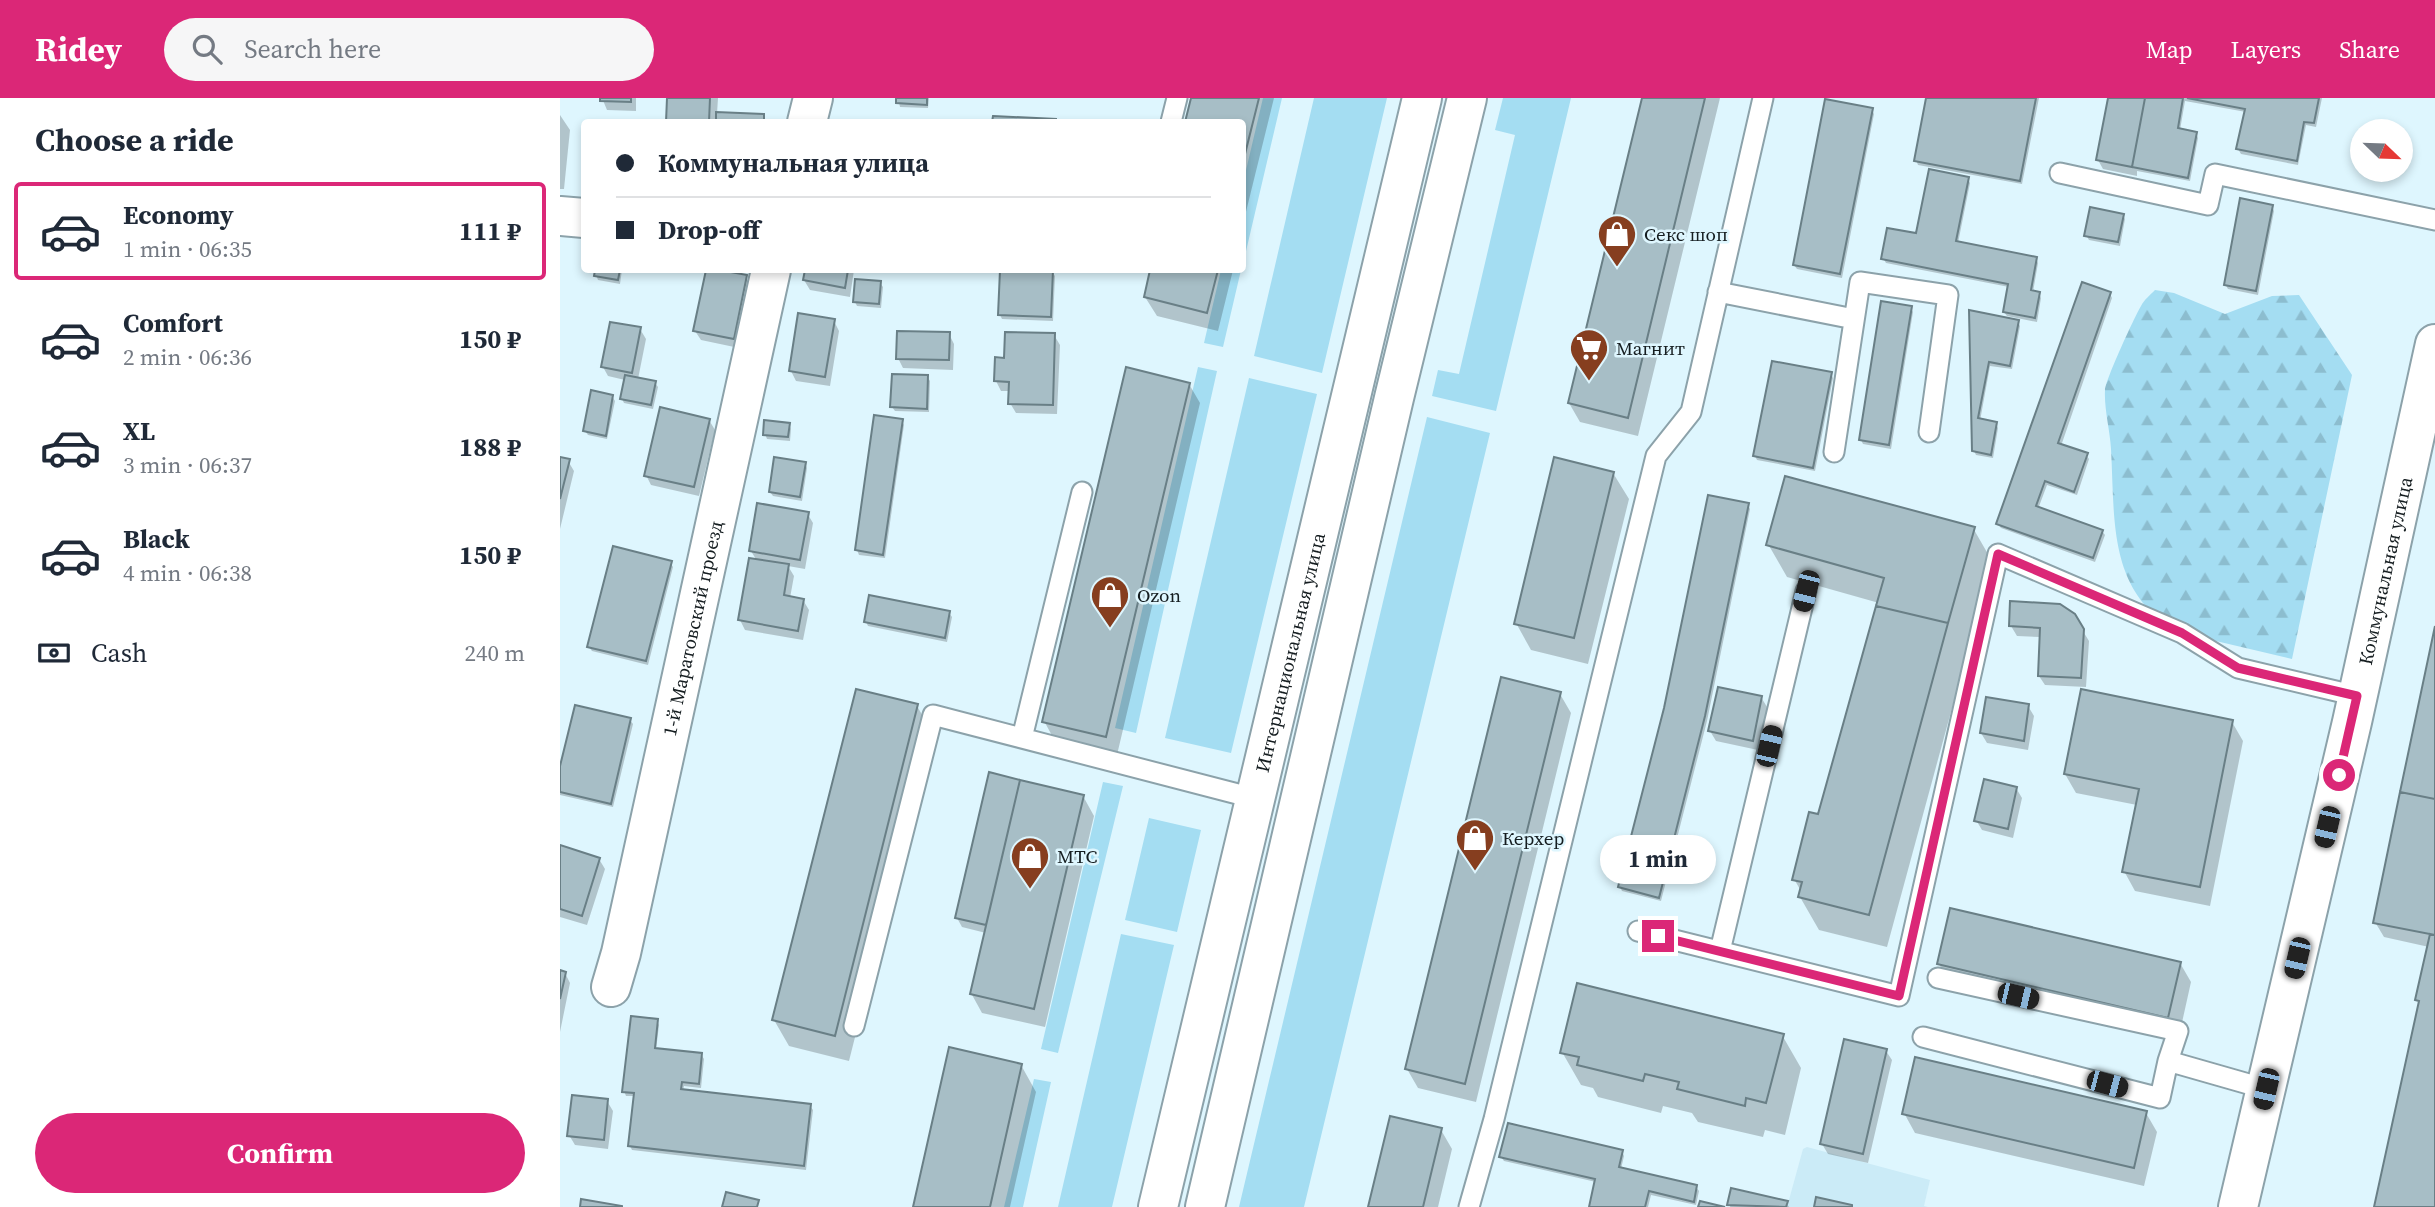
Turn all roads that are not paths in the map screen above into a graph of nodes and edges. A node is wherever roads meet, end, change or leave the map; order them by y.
1 (813, 98) edge
2 (1177, 98) edge
3 (1422, 98) edge
4 (1467, 98) edge
5 (1763, 98) edge
6 (808, 119) edge
7 (1172, 119) edge
8 (2060, 173) dead end
9 (560, 216) edge
10 (581, 218) edge
11 (2435, 220) edge
12 (770, 273) edge
13 (1718, 292) junction
14 (1854, 319) junction
15 (2435, 344) edge
16 (1929, 432) dead end
17 (1834, 452) dead end
18 (1083, 492) dead end
19 (1806, 591) dead end
20 (2357, 696) junction
21 (1022, 738) junction
22 (1257, 799) junction
23 (1637, 931) dead end
24 (1720, 951) junction
25 (1938, 978) dead end
26 (611, 987) dead end
27 (854, 1026) dead end
28 (1923, 1037) dead end
29 (2168, 1061) junction
30 (2266, 1089) junction
31 (1158, 1207) edge
32 (1205, 1207) edge
33 (1469, 1207) edge
34 (2238, 1207) edge

1 - 6 main road
2 - 7 lane
3 - 22 main road, Интернациональная улица
4 - 32 main road
5 - 13 lane
8 - 11 lane
9 - 10 main road
12 - 26 main road, 1-й Маратовский проезд
13 - 14 lane
13 - 33 lane
14 - 16 lane
14 - 17 lane
15 - 20 main road, Коммунальная улица
18 - 21 lane
19 - 24 lane
20 - 24 lane
20 - 30 main road, Коммунальная улица
21 - 22 lane
21 - 27 lane
22 - 31 main road, Интернациональная улица
23 - 24 lane
25 - 29 lane
28 - 29 lane
29 - 30 lane
30 - 34 main road, Коммунальная улица

